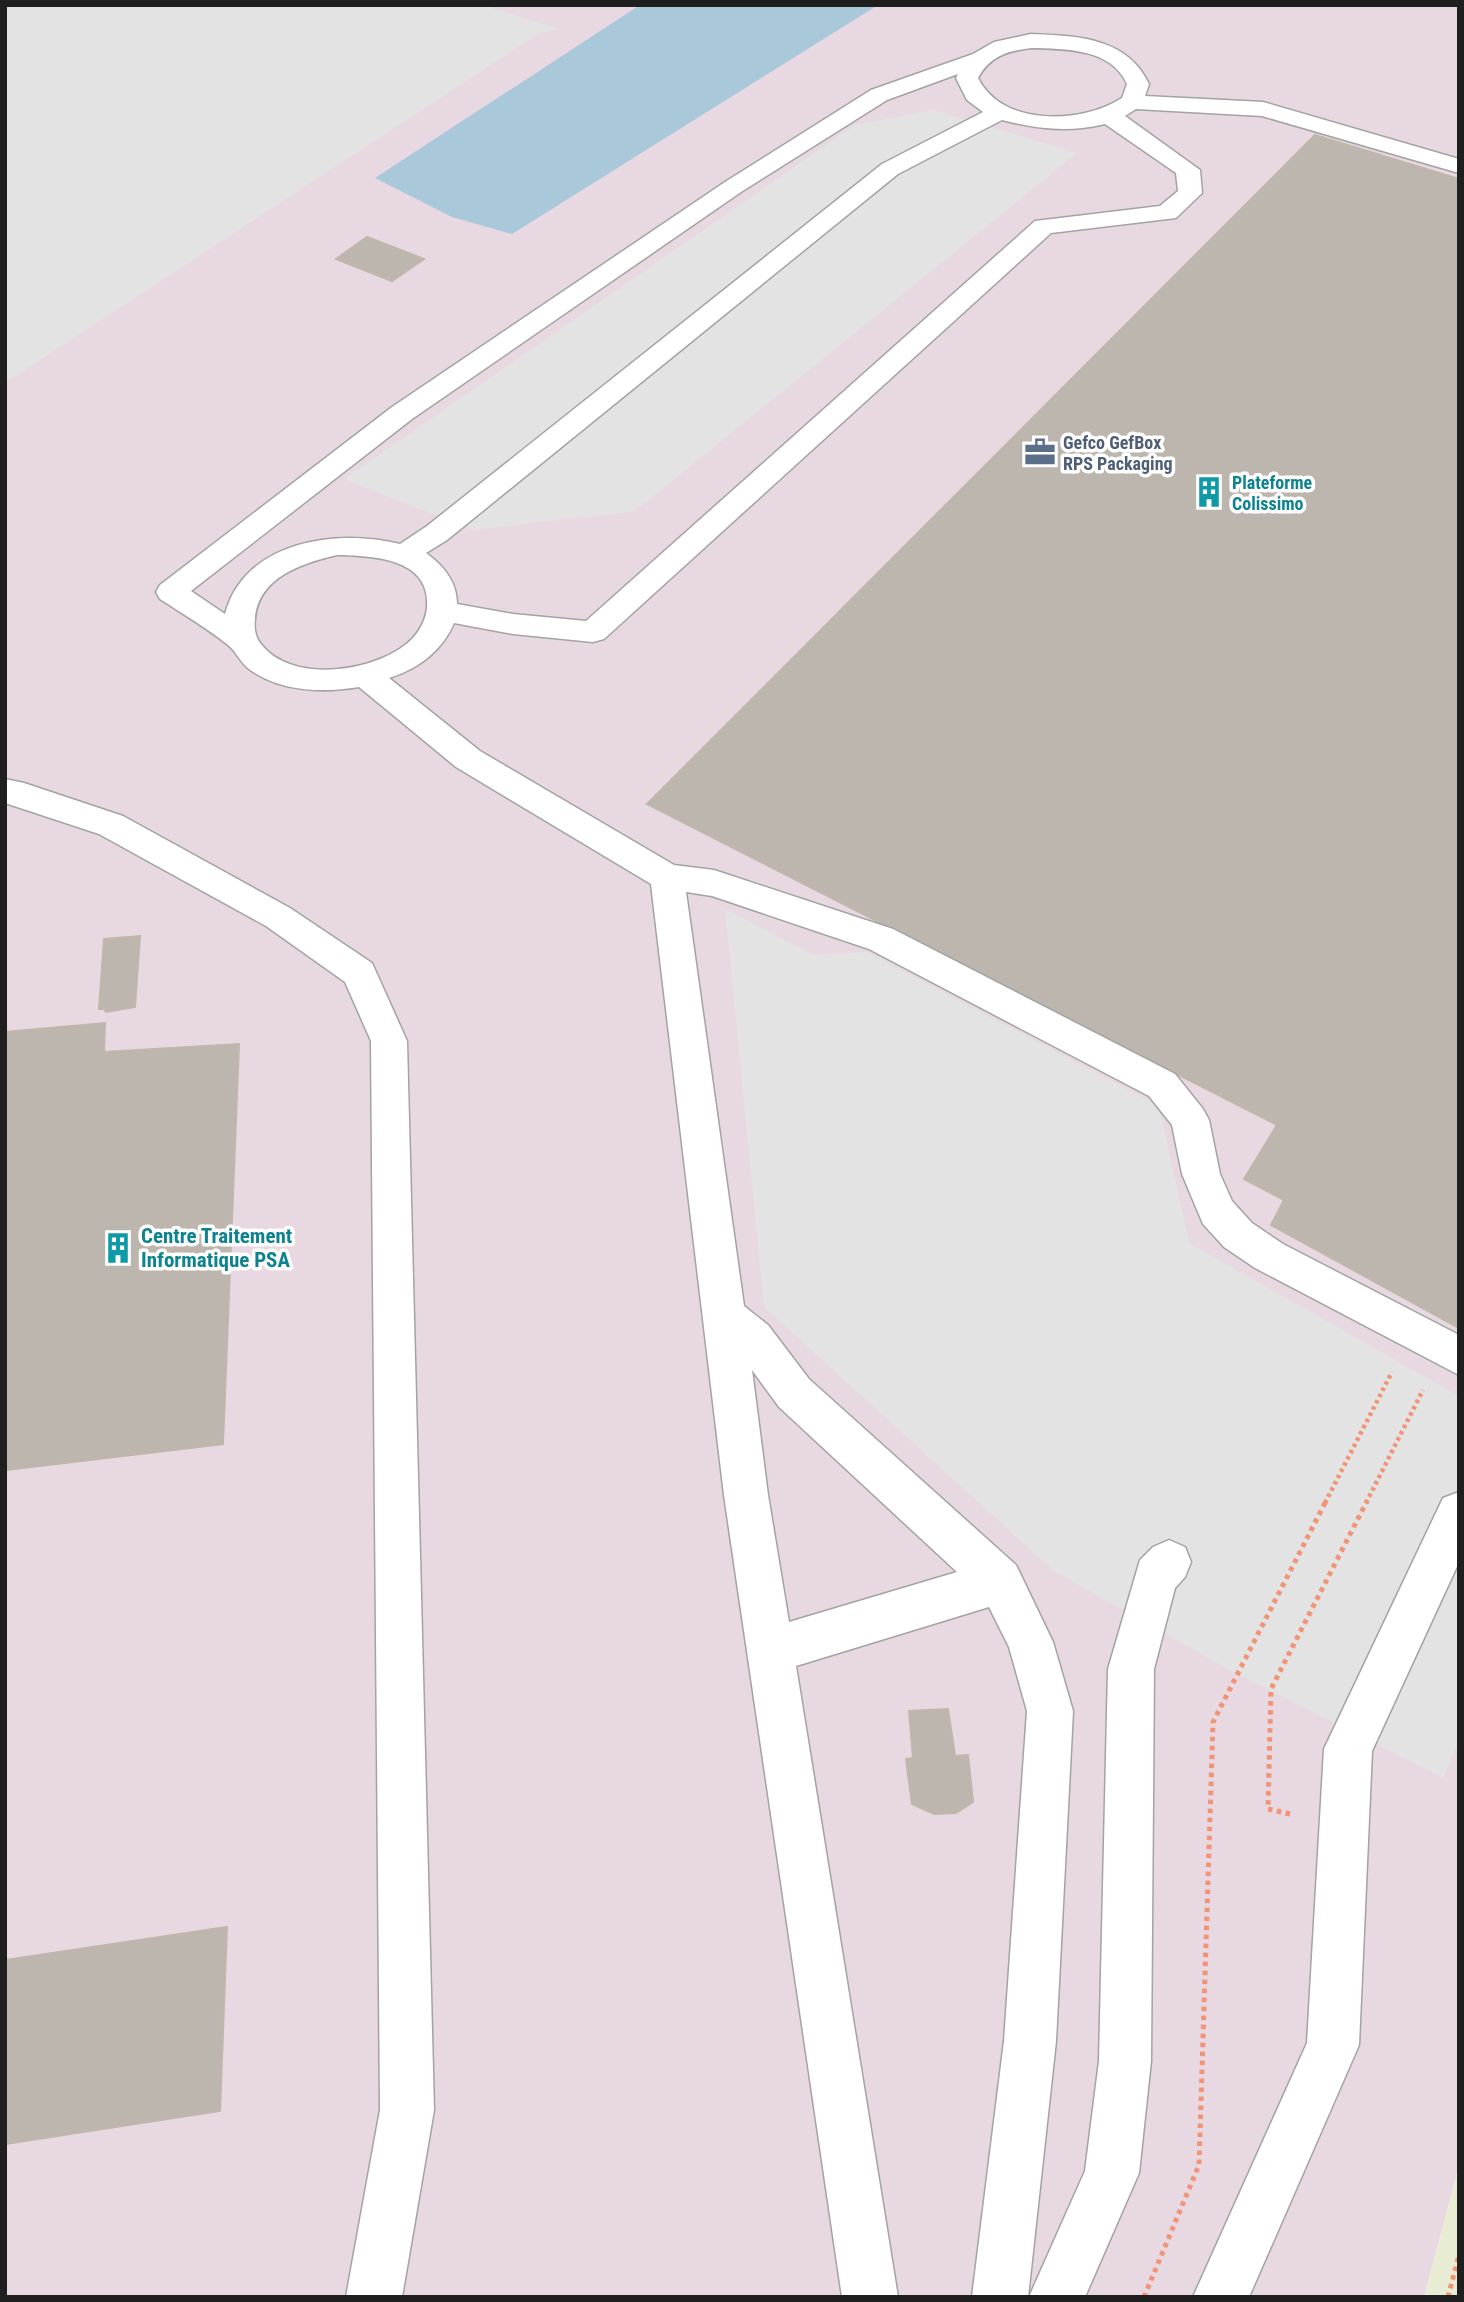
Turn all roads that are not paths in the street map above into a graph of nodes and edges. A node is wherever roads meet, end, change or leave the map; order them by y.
1 (975, 60) junction
2 (1121, 109) junction
3 (1000, 112) junction
4 (1459, 166) edge
5 (405, 554) junction
6 (443, 611) junction
7 (241, 639) junction
8 (366, 676) junction
9 (5, 791) edge
10 (667, 877) junction
11 (725, 1315) junction
12 (1459, 1356) edge
13 (1459, 1513) edge
14 (1169, 1562) dead end
15 (1000, 1581) junction
16 (770, 1651) junction
17 (374, 2297) edge
18 (870, 2297) edge
19 (1000, 2297) edge
20 (1057, 2297) edge
21 (1221, 2297) edge

1 - 2 lane
1 - 3 lane
1 - 7 lane
2 - 3 lane
2 - 4 lane
2 - 6 lane
3 - 5 lane
5 - 6 lane
5 - 7 lane
6 - 8 lane
7 - 8 lane
8 - 10 lane
9 - 17 lane
10 - 11 lane
10 - 12 lane
11 - 15 lane
11 - 16 lane
13 - 21 lane
14 - 20 lane
15 - 16 lane
15 - 19 lane
16 - 18 lane

